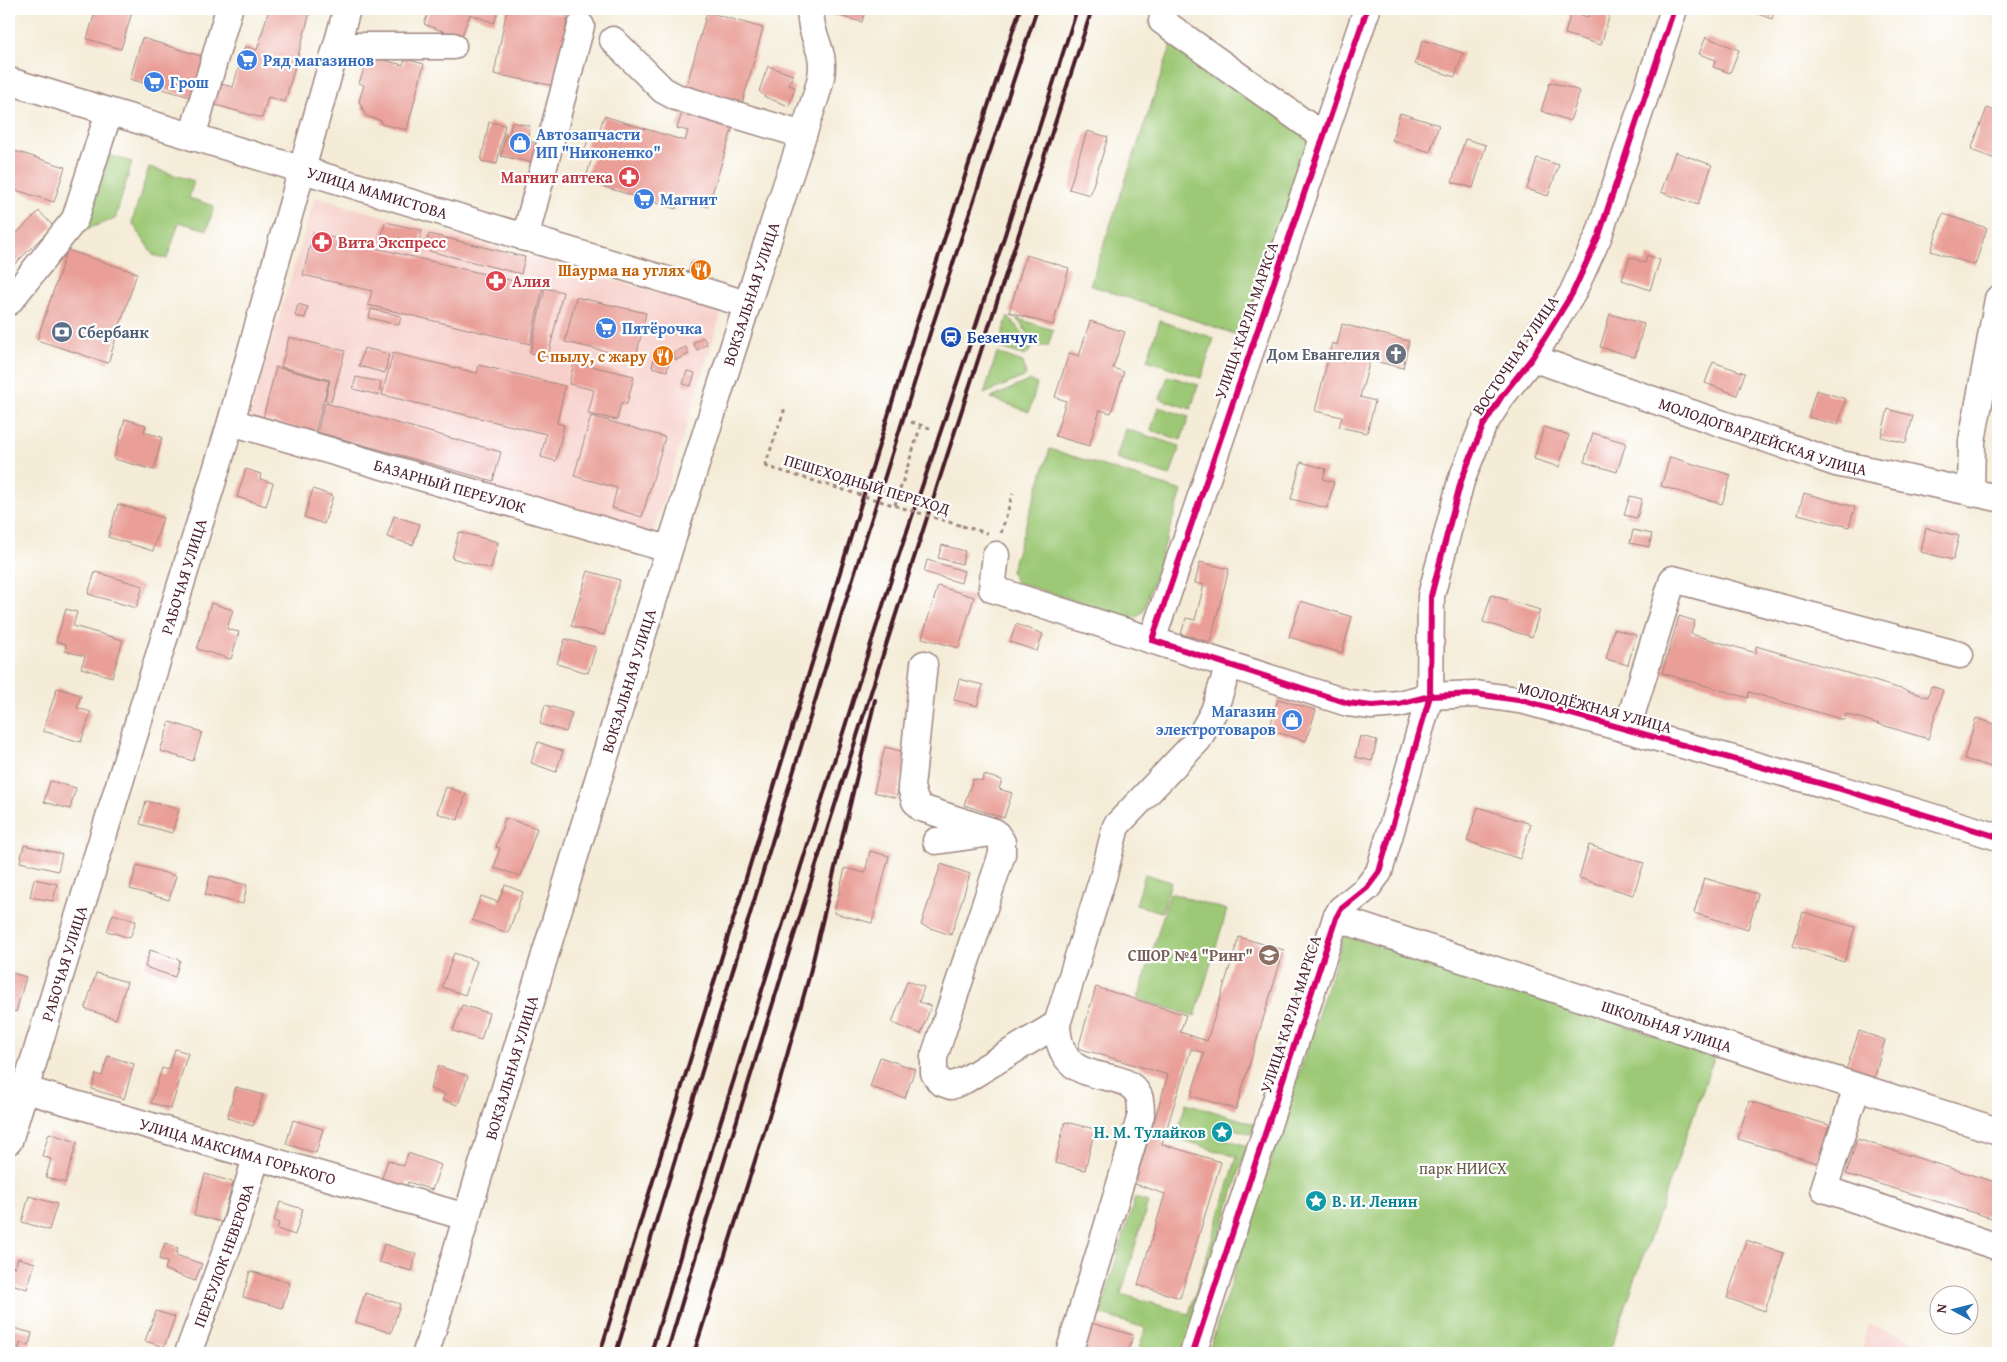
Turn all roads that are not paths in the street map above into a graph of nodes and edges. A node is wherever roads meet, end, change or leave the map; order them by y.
1 (229, 9) edge
2 (347, 9) edge
3 (811, 9) edge
4 (1367, 9) edge
5 (1674, 9) edge
6 (1162, 21) dead end
7 (582, 26) dead end
8 (613, 40) dead end
9 (337, 46) junction
10 (453, 46) dead end
11 (9, 81) edge
12 (109, 112) junction
13 (803, 135) junction
14 (1324, 136) junction
15 (192, 137) junction
16 (302, 170) junction
17 (525, 238) junction
18 (1998, 299) edge
19 (9, 302) edge
20 (746, 304) junction
21 (1532, 358) junction
22 (230, 422) junction
23 (1971, 492) junction
24 (1998, 498) edge
25 (995, 542) road end
26 (668, 549) junction
27 (1152, 640) junction
28 (1960, 655) dead end
29 (924, 664) dead end
30 (1229, 665) junction
31 (1430, 696) junction
32 (1627, 729) junction
33 (995, 832) junction
34 (1998, 837) edge
35 (936, 841) dead end
36 (1336, 918) junction
37 (1057, 1024) junction
38 (1856, 1087) junction
39 (17, 1088) edge
40 (1998, 1131) edge
41 (9, 1141) edge
42 (256, 1158) junction
43 (466, 1217) junction
44 (1998, 1247) edge
45 (188, 1353) edge
46 (426, 1353) edge
47 (1069, 1353) edge
48 (1193, 1353) edge

1 - 15 street
2 - 9 street, РАБОЧАЯ УЛИЦА
3 - 13 street, ВОКЗАЛЬНАЯ УЛИЦА
4 - 14 street, УЛИЦА КАРЛА МАРКСА
5 - 21 street, ВОСТОЧНАЯ УЛИЦА
6 - 14 street
7 - 17 street
8 - 13 street
9 - 10 street
9 - 16 street, РАБОЧАЯ УЛИЦА
11 - 12 street, УЛИЦА МАМИСТОВА
12 - 15 street, УЛИЦА МАМИСТОВА
12 - 19 street
13 - 20 street, ВОКЗАЛЬНАЯ УЛИЦА
14 - 27 street, УЛИЦА КАРЛА МАРКСА
15 - 16 street, УЛИЦА МАМИСТОВА
16 - 17 street, УЛИЦА МАМИСТОВА
16 - 22 street, РАБОЧАЯ УЛИЦА
17 - 20 street, УЛИЦА МАМИСТОВА
18 - 23 street
20 - 26 street, ВОКЗАЛЬНАЯ УЛИЦА
21 - 23 street, МОЛОДОГВАРДЕЙСКАЯ УЛИЦА
21 - 31 street, ВОСТОЧНАЯ УЛИЦА
22 - 26 street, БАЗАРНЫЙ ПЕРЕУЛОК
22 - 39 street, РАБОЧАЯ УЛИЦА
23 - 24 street, МОЛОДОГВАРДЕЙСКАЯ УЛИЦА
25 - 27 street, МОЛОДЁЖНАЯ УЛИЦА
26 - 43 street, ВОКЗАЛЬНАЯ УЛИЦА
27 - 30 street, МОЛОДЁЖНАЯ УЛИЦА
28 - 32 street
29 - 33 street
30 - 31 street, МОЛОДЁЖНАЯ УЛИЦА
30 - 37 street
31 - 32 street, МОЛОДЁЖНАЯ УЛИЦА
31 - 36 street, УЛИЦА КАРЛА МАРКСА
32 - 34 street, МОЛОДЁЖНАЯ УЛИЦА
33 - 35 street
33 - 37 street
36 - 38 street, ШКОЛЬНАЯ УЛИЦА
36 - 48 street, УЛИЦА КАРЛА МАРКСА
37 - 47 street
38 - 40 street, ШКОЛЬНАЯ УЛИЦА
38 - 44 street
39 - 41 street, РАБОЧАЯ УЛИЦА
39 - 42 street, УЛИЦА МАКСИМА ГОРЬКОГО
42 - 43 street, УЛИЦА МАКСИМА ГОРЬКОГО
42 - 45 street, ПЕРЕУЛОК НЕВЕРОВА
43 - 46 street, ВОКЗАЛЬНАЯ УЛИЦА

